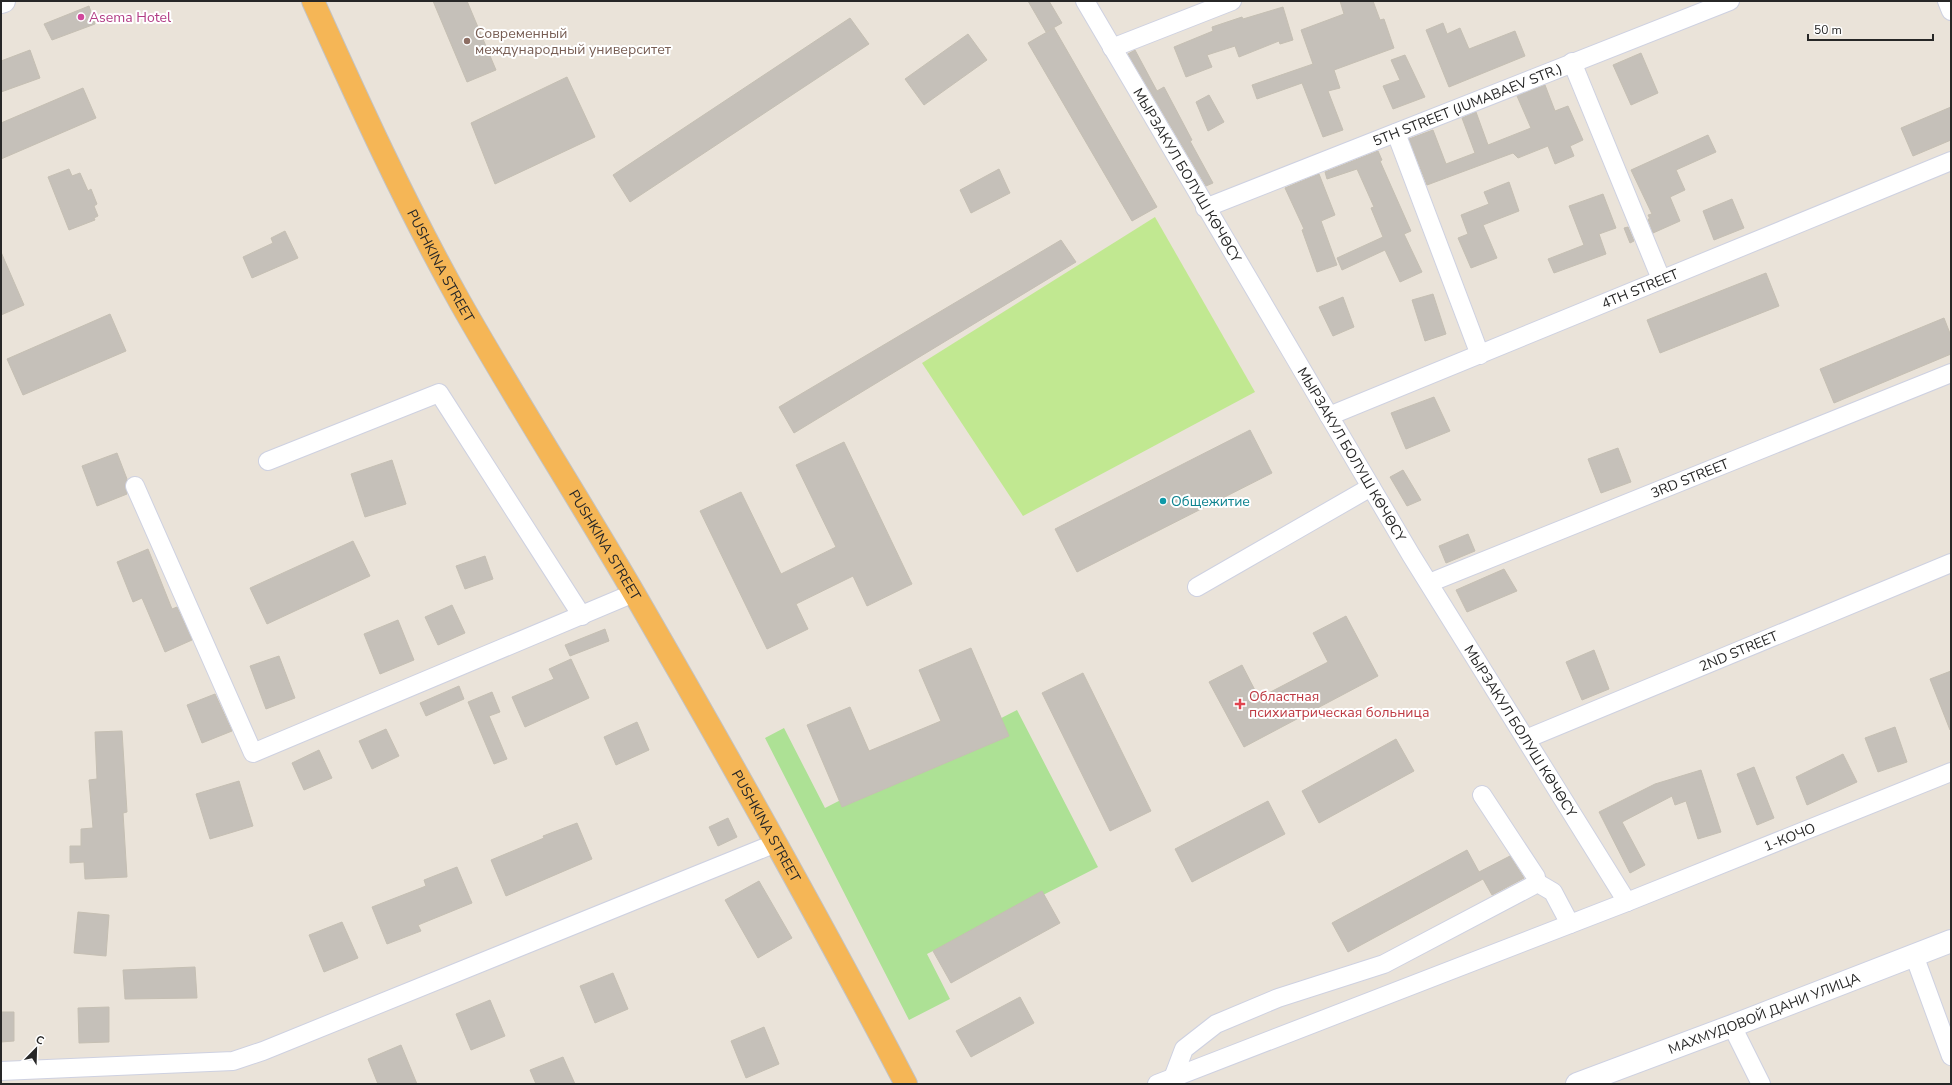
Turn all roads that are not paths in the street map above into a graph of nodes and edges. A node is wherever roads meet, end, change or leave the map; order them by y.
1 (4, 1) edge
2 (313, 1) edge
3 (1085, 1) edge
4 (1232, 1) edge
5 (1730, 1) edge
6 (1947, 1) edge
7 (1, 2) edge
8 (1951, 12) edge
9 (1112, 48) junction
10 (1572, 62) junction
11 (1396, 133) junction
12 (1951, 161) edge
13 (1205, 208) junction
14 (1661, 279) junction
15 (1480, 355) junction
16 (1951, 373) edge
17 (1330, 416) junction
18 (268, 461) dead end
19 (135, 486) dead end
20 (1371, 487) junction
21 (1951, 563) edge
22 (1429, 583) junction
23 (1197, 587) dead end
24 (634, 593) junction
25 (582, 616) junction
26 (1526, 739) junction
27 (1951, 772) edge
28 (1482, 795) dead end
29 (776, 843) junction
30 (1536, 882) junction
31 (1627, 902) junction
32 (1570, 924) junction
33 (1951, 941) edge
34 (1914, 955) junction
35 (1732, 1026) junction
36 (1951, 1056) edge
37 (1, 1072) edge
38 (1165, 1081) edge
39 (906, 1084) edge
40 (1577, 1084) edge
41 (1761, 1084) edge

1 - 7 street
2 - 24 highway, PUSHKINA STREET
3 - 9 street, МЫРЗАКУЛ БОЛУШ КӨЧӨСҮ
4 - 9 street
5 - 10 street, 5TH STREET (JUMABAEV STR.)
6 - 8 street
9 - 13 street, МЫРЗАКУЛ БОЛУШ КӨЧӨСҮ
10 - 11 street, 5TH STREET (JUMABAEV STR.)
10 - 14 street
11 - 13 street, 5TH STREET (JUMABAEV STR.)
11 - 15 street
12 - 14 street, 4TH STREET
13 - 17 street, МЫРЗАКУЛ БОЛУШ КӨЧӨСҮ
14 - 15 street, 4TH STREET
15 - 17 street, 4TH STREET
16 - 22 street, 3RD STREET
17 - 20 street, МЫРЗАКУЛ БОЛУШ КӨЧӨСҮ
18 - 25 street
19 - 25 street
20 - 22 street, МЫРЗАКУЛ БОЛУШ КӨЧӨСҮ
20 - 23 street
21 - 26 street, 2ND STREET
22 - 26 street, МЫРЗАКУЛ БОЛУШ КӨЧӨСҮ
24 - 25 street
24 - 29 highway, PUSHKINA STREET
26 - 31 street, МЫРЗАКУЛ БОЛУШ КӨЧӨСҮ
27 - 31 street, 1-КОЧО
28 - 30 street
29 - 37 street
29 - 39 highway, PUSHKINA STREET
30 - 32 street
30 - 38 street
31 - 32 street, 1-КОЧО
32 - 38 street, 1-КОЧО
33 - 34 street, МАХМУДОВОЙ ДАНИ УЛИЦА
34 - 35 street, МАХМУДОВОЙ ДАНИ УЛИЦА
34 - 36 street
35 - 40 street, МАХМУДОВОЙ ДАНИ УЛИЦА
35 - 41 street

